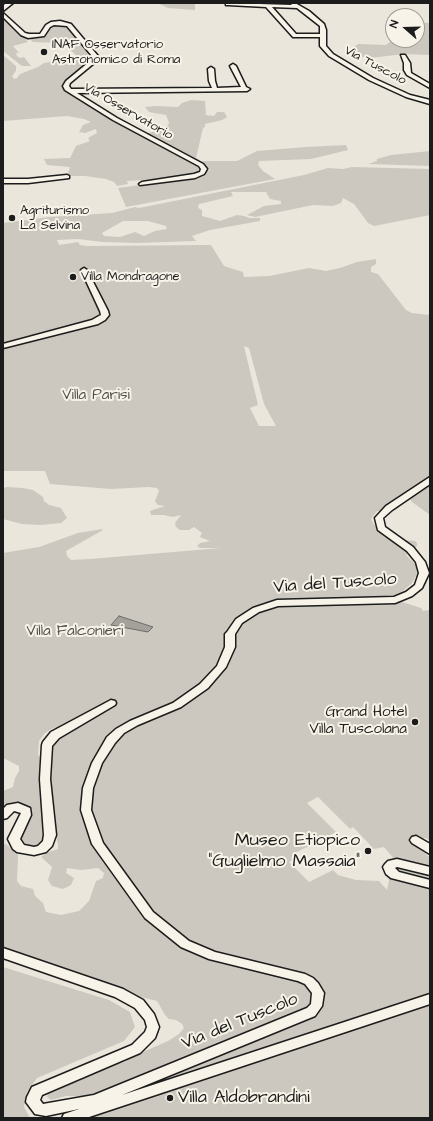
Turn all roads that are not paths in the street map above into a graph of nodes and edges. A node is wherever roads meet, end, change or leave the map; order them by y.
1 (10, 3) edge
2 (292, 3) edge
3 (228, 4) dead end
4 (242, 4) edge
5 (267, 5) junction
6 (301, 8) junction
7 (3, 9) edge
8 (3, 14) edge
9 (323, 35) junction
10 (403, 56) dead end
11 (233, 66) dead end
12 (211, 69) dead end
13 (430, 86) edge
14 (215, 89) junction
15 (70, 91) junction
16 (430, 102) edge
17 (67, 177) dead end
18 (3, 181) edge
19 (142, 184) dead end
20 (84, 270) dead end
21 (3, 346) edge
22 (430, 480) edge
23 (111, 703) dead end
24 (3, 815) edge
25 (416, 840) dead end
26 (430, 850) edge
27 (430, 871) edge
28 (430, 884) edge
29 (3, 953) edge
30 (430, 999) edge
31 (46, 1114) edge
32 (69, 1118) edge

1 - 7 main road
2 - 6 street, Via Tuscolo
3 - 4 street
4 - 5 street
5 - 6 street
5 - 9 street
6 - 9 street, Via Tuscolo
8 - 15 street, Via Osservatorio
9 - 16 street, Via Tuscolo
10 - 13 street
11 - 14 street
12 - 14 street
14 - 15 street
15 - 19 street, Via Osservatorio
17 - 18 street
20 - 21 street
22 - 31 street, Via del Tuscolo
23 - 24 street
25 - 26 street
27 - 28 street
29 - 31 street, Via del Tuscolo
30 - 32 street

